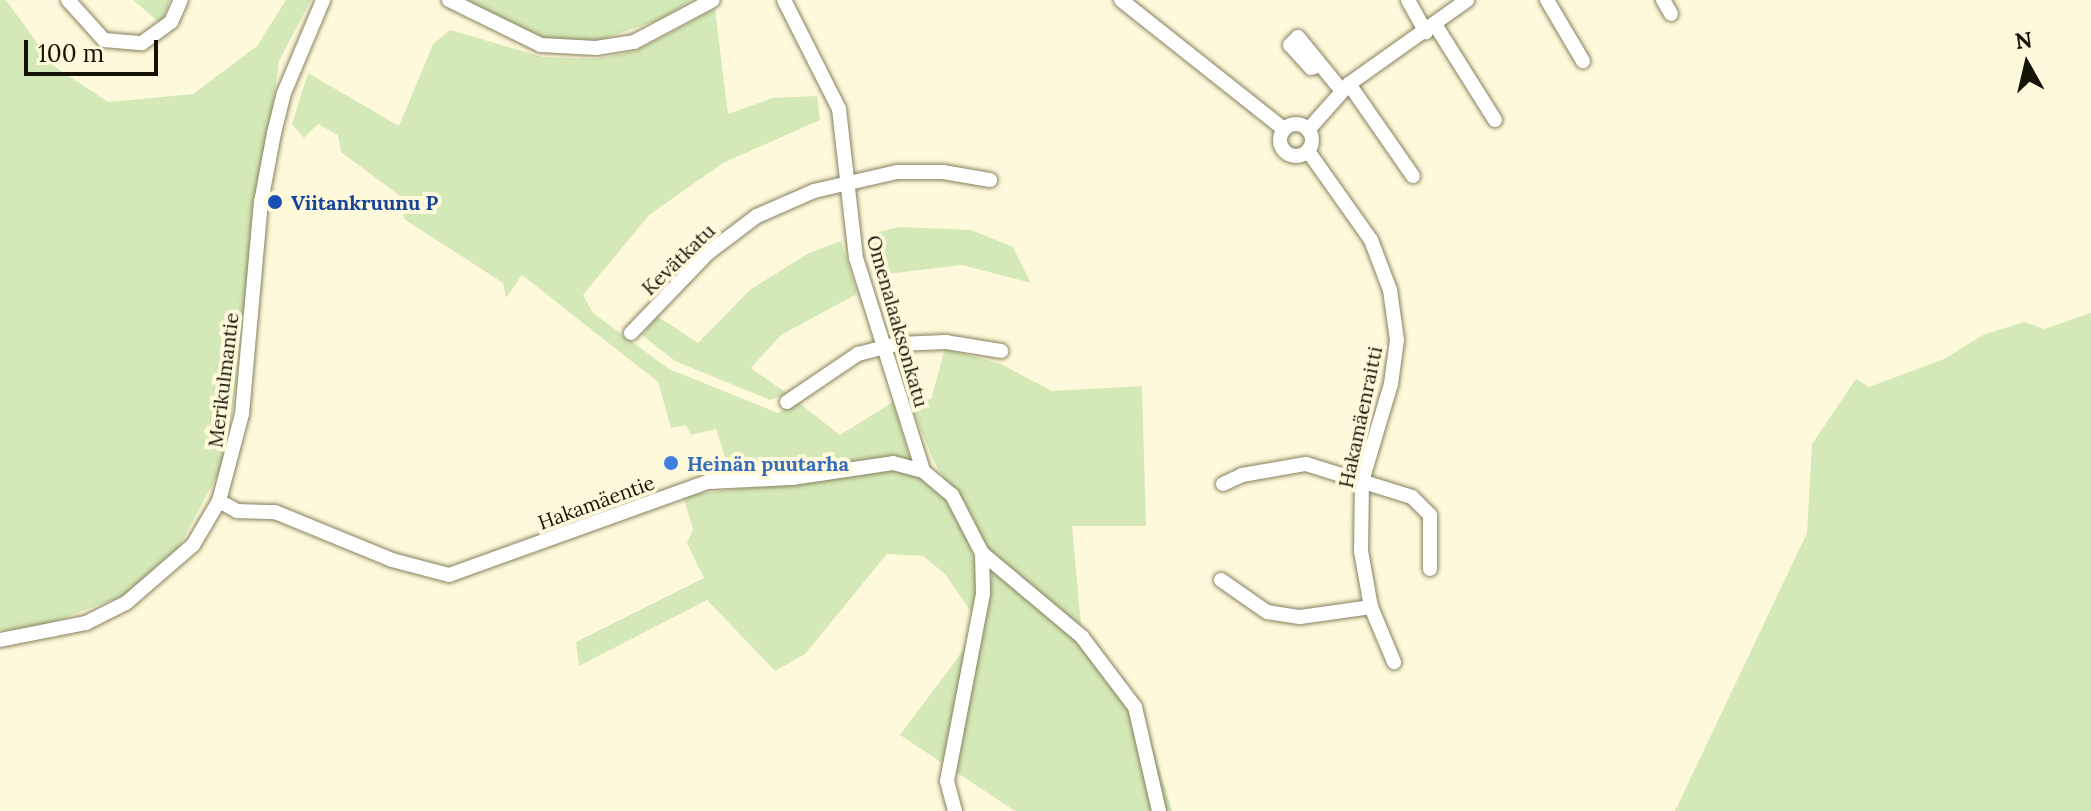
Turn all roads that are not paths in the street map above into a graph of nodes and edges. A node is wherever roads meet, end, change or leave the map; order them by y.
1 (68, 0) edge
2 (181, 0) edge
3 (323, 0) edge
4 (449, 0) edge
5 (713, 0) edge
6 (784, 0) edge
7 (1121, 0) edge
8 (1467, 0) edge
9 (1547, 0) edge
10 (1663, 0) edge
11 (1404, 2) edge
12 (1671, 14) dead end
13 (1431, 29) junction
14 (1583, 61) dead end
15 (1317, 66) dead end
16 (1345, 87) junction
17 (1495, 120) dead end
18 (1284, 129) junction
19 (1308, 130) junction
20 (1308, 151) junction
21 (1413, 176) dead end
22 (990, 180) dead end
23 (844, 182) junction
24 (631, 333) dead end
25 (881, 348) junction
26 (1001, 351) dead end
27 (787, 402) dead end
28 (923, 471) junction
29 (1362, 481) junction
30 (1223, 484) dead end
31 (219, 501) junction
32 (982, 553) junction
33 (1430, 569) dead end
34 (1221, 580) dead end
35 (1371, 607) junction
36 (0, 640) edge
37 (1394, 662) dead end
38 (955, 811) edge
39 (1159, 811) edge

1 - 2 street
3 - 31 street, Merikulmantie
4 - 5 street
6 - 23 street, Omenalaaksonkatu
7 - 18 street
8 - 13 street
9 - 14 street
10 - 12 street
11 - 13 street
13 - 16 street
13 - 17 street
15 - 16 street
16 - 19 street
16 - 21 street
18 - 19 street
18 - 20 street
19 - 20 street
20 - 29 street, Hakamäenraitti
22 - 23 street, Kevätkatu
23 - 24 street, Kevätkatu
23 - 25 street, Omenalaaksonkatu
25 - 26 street
25 - 27 street
25 - 28 street, Omenalaaksonkatu
28 - 31 street, Hakamäentie
28 - 32 street
29 - 30 street
29 - 33 street
29 - 35 street, Hakamäenraitti
31 - 36 street, Merikulmantie
32 - 38 street
32 - 39 street
34 - 35 street
35 - 37 street, Hakamäenraitti

